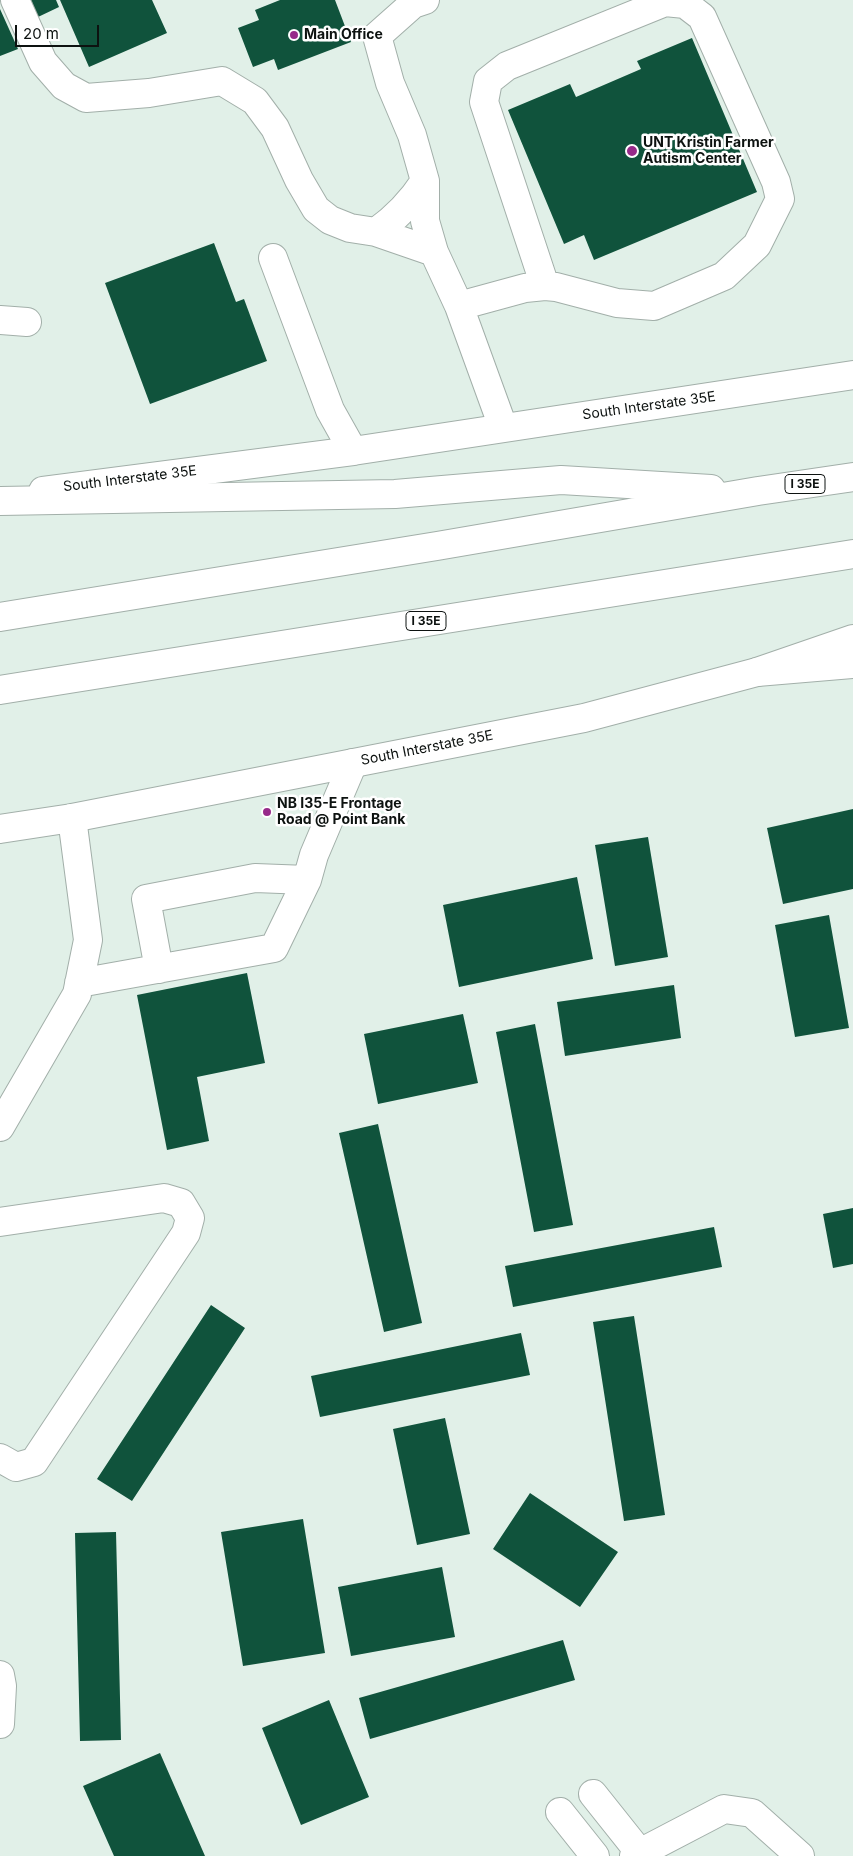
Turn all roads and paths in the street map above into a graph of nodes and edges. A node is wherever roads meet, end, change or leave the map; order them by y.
1 (15, 0) edge
2 (424, 0) edge
3 (425, 181) junction
4 (376, 232) junction
5 (434, 252) junction
6 (273, 258) dead end
7 (545, 286) junction
8 (459, 306) junction
9 (0, 320) edge
10 (27, 322) dead end
11 (853, 376) edge
12 (504, 427) junction
13 (353, 451) junction
14 (853, 477) edge
15 (758, 491) junction
16 (0, 496) edge
17 (0, 501) edge
18 (853, 554) edge
19 (0, 617) edge
20 (853, 639) edge
21 (853, 664) edge
22 (757, 672) junction
23 (0, 690) edge
24 (353, 763) junction
25 (72, 818) junction
26 (0, 829) edge
27 (307, 880) junction
28 (159, 969) junction
29 (80, 983) junction
30 (0, 1127) edge
31 (1, 1224) edge
32 (0, 1458) edge
33 (0, 1675) edge
34 (0, 1724) edge
35 (593, 1794) dead end
36 (560, 1812) dead end
37 (637, 1854) edge
38 (595, 1856) edge
39 (800, 1856) edge

1 - 4 main road
2 - 3 main road
3 - 4 main road
3 - 5 main road
4 - 5 main road
5 - 8 main road
6 - 13 main road
7 - 7 main road
7 - 8 main road
8 - 12 main road
9 - 10 main road
11 - 12 main road, South Interstate 35E
12 - 13 main road, South Interstate 35E
13 - 16 main road, South Interstate 35E
14 - 15 main road, I 35E
15 - 17 main road
15 - 19 main road, I 35E
18 - 23 main road, I 35E
20 - 22 main road
21 - 22 main road, South Interstate 35E
22 - 24 main road, South Interstate 35E
24 - 25 main road, South Interstate 35E
24 - 27 main road
25 - 26 main road, South Interstate 35E
25 - 29 main road
27 - 28 main road
27 - 28 main road
28 - 29 main road
29 - 30 main road
31 - 32 main road
33 - 34 main road
35 - 37 main road
36 - 38 main road
37 - 39 main road

